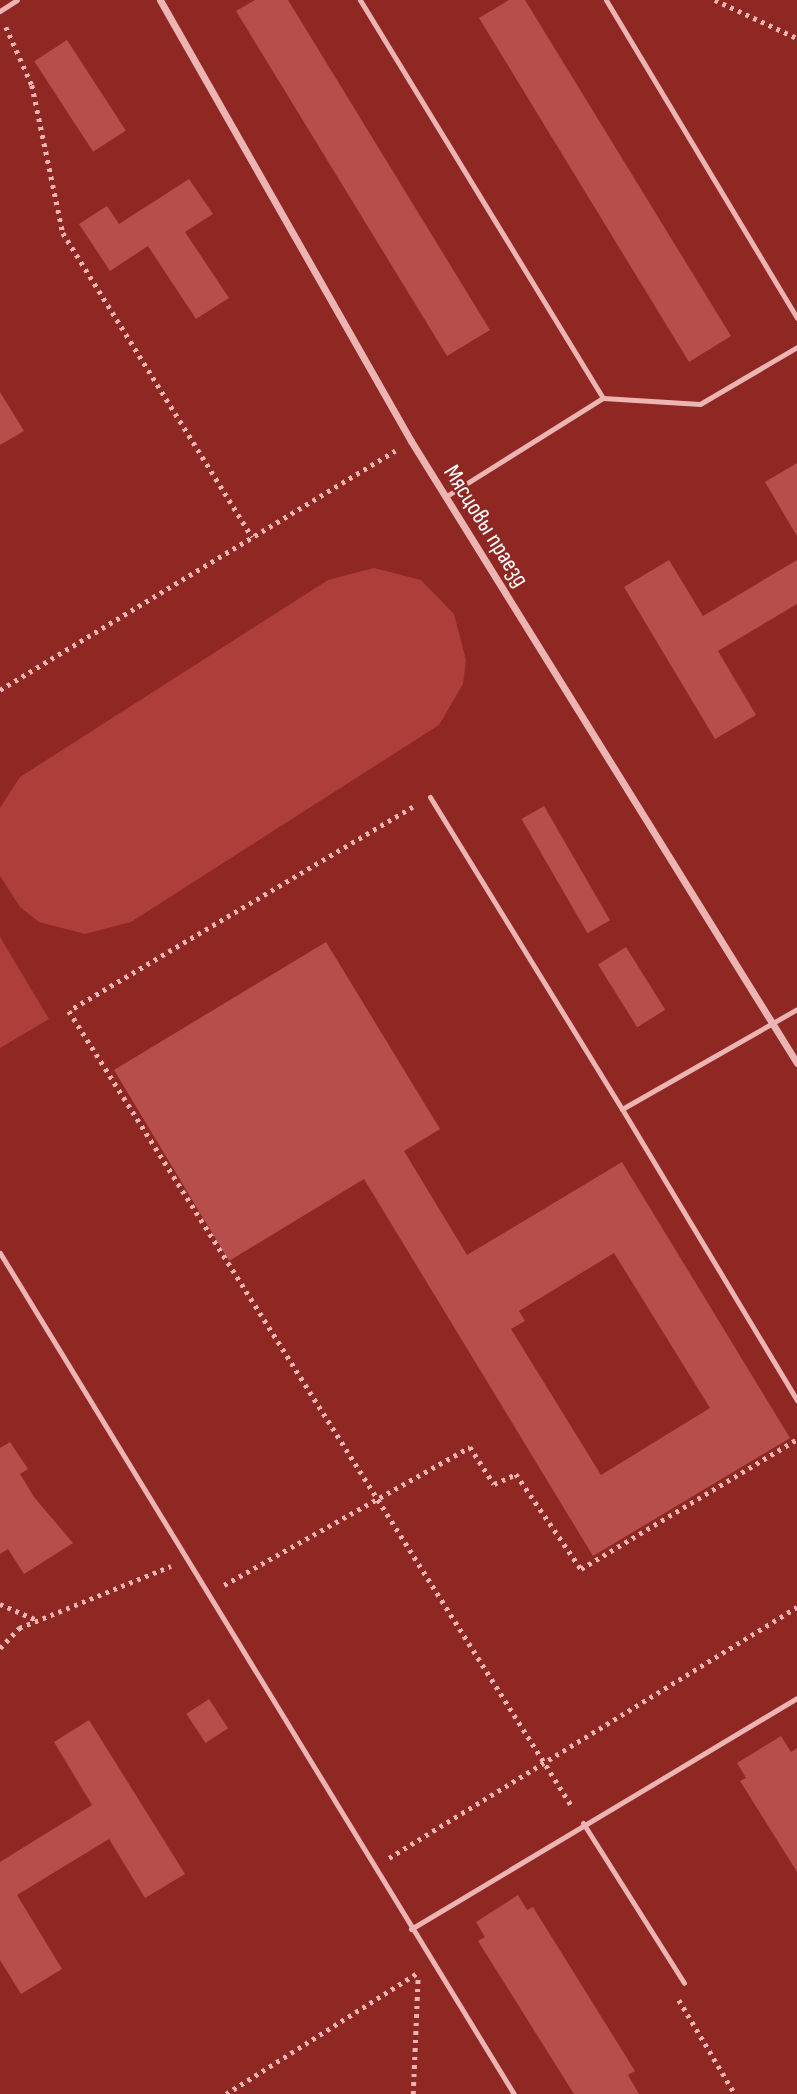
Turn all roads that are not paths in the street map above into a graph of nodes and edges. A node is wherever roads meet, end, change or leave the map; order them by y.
1 (17, 0) edge
2 (160, 0) edge
3 (360, 0) edge
4 (606, 0) edge
5 (0, 12) edge
6 (797, 317) edge
7 (797, 346) edge
8 (603, 398) junction
9 (445, 496) junction
10 (430, 797) road end
11 (797, 1009) edge
12 (772, 1021) junction
13 (797, 1063) edge
14 (622, 1109) junction
15 (0, 1253) edge
16 (797, 1400) edge
17 (797, 1698) edge
18 (583, 1823) junction
19 (411, 1929) junction
20 (684, 1983) road end
21 (514, 2094) edge

1 - 5 lane
2 - 9 street, Мясцовы праезд
3 - 8 lane
4 - 6 lane
7 - 8 lane
8 - 9 lane
9 - 12 street, Мясцовы праезд
10 - 14 lane
11 - 12 lane
12 - 13 street, Мясцовы праезд
12 - 14 lane
14 - 16 lane
15 - 19 lane
17 - 18 lane
18 - 19 lane
18 - 20 lane
19 - 21 lane

